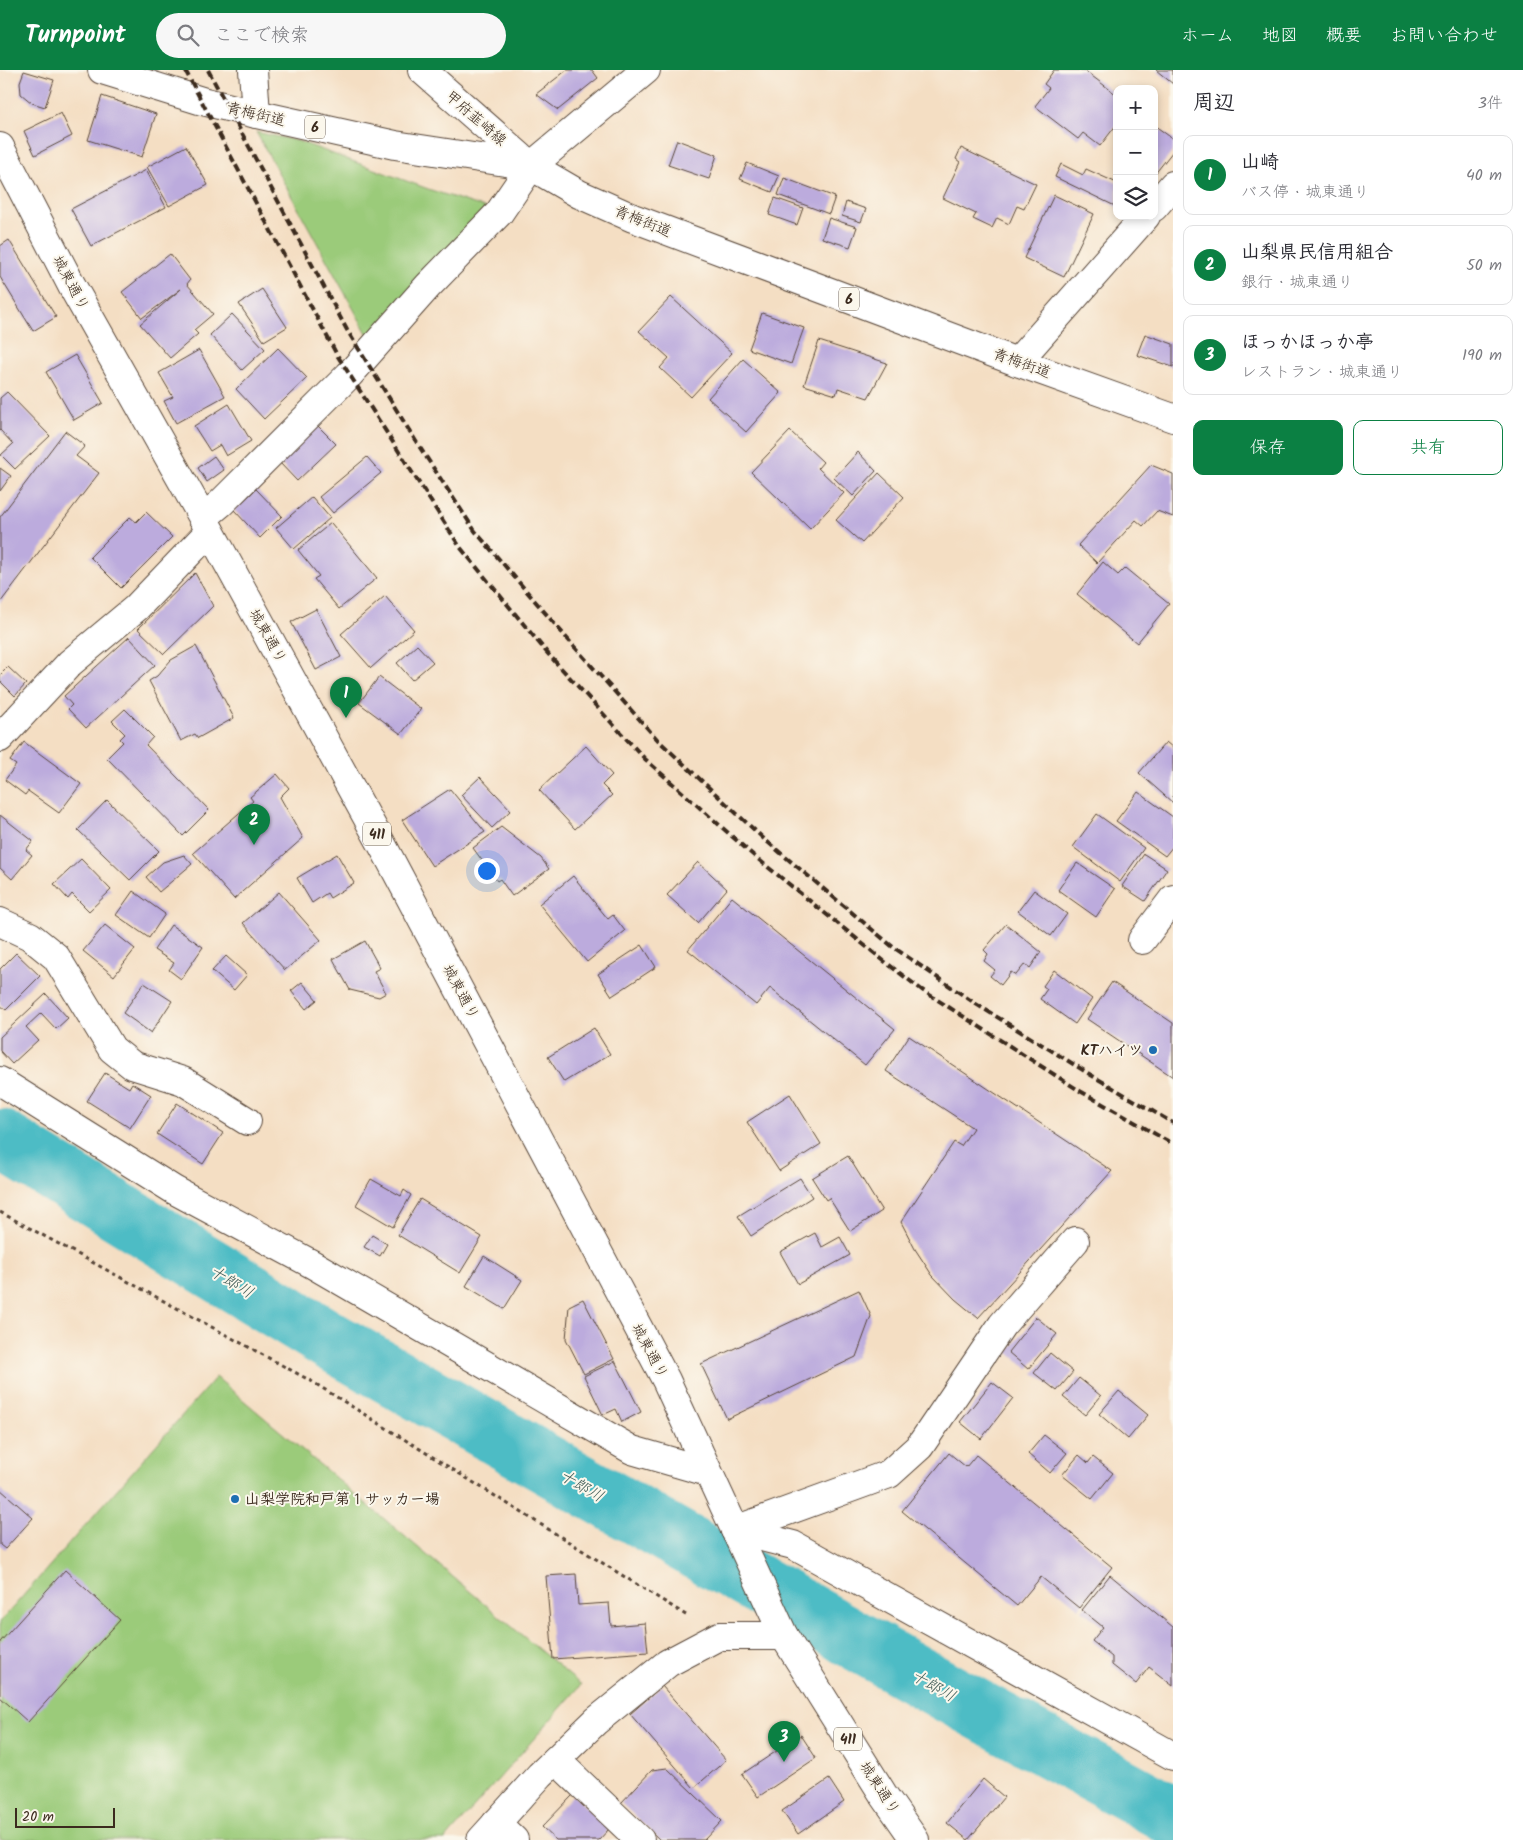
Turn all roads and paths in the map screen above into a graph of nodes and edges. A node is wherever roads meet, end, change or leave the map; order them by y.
1 (102, 70) edge
2 (253, 70) edge
3 (422, 70) edge
4 (646, 70) edge
5 (256, 114) junction
6 (0, 148) edge
7 (531, 166) junction
8 (1173, 185) edge
9 (1158, 202) edge
10 (1142, 220) edge
11 (1018, 362) junction
12 (1173, 418) edge
13 (207, 524) junction
14 (0, 738) edge
15 (1173, 899) edge
16 (0, 922) edge
17 (1142, 940) dead end
18 (0, 1081) edge
19 (247, 1121) dead end
20 (0, 1212) edge
21 (1075, 1241) dead end
22 (708, 1472) junction
23 (735, 1530) junction
24 (719, 1636) junction
25 (784, 1636) junction
26 (1173, 1756) edge
27 (556, 1760) junction
28 (497, 1834) edge
29 (640, 1840) edge
30 (915, 1840) edge

1 - 5 main road, 青梅街道 / 6
2 - 5 main road
3 - 7 main road, 甲府韮崎線 / 6
4 - 7 main road
5 - 7 main road, 青梅街道 / 6
6 - 13 main road, 城東通り / 411
7 - 11 main road, 青梅街道 / 6
7 - 13 main road
8 - 9 main road
10 - 11 main road
11 - 12 main road, 青梅街道 / 6
13 - 14 main road
13 - 22 main road, 城東通り / 411
15 - 17 main road
16 - 19 main road
18 - 22 main road
20 - 24 path
21 - 23 main road
22 - 23 main road, 城東通り / 411
23 - 25 main road, 城東通り / 411
23 - 26 main road
24 - 25 main road
24 - 27 main road
25 - 30 main road, 城東通り / 411
27 - 28 main road
27 - 29 main road

